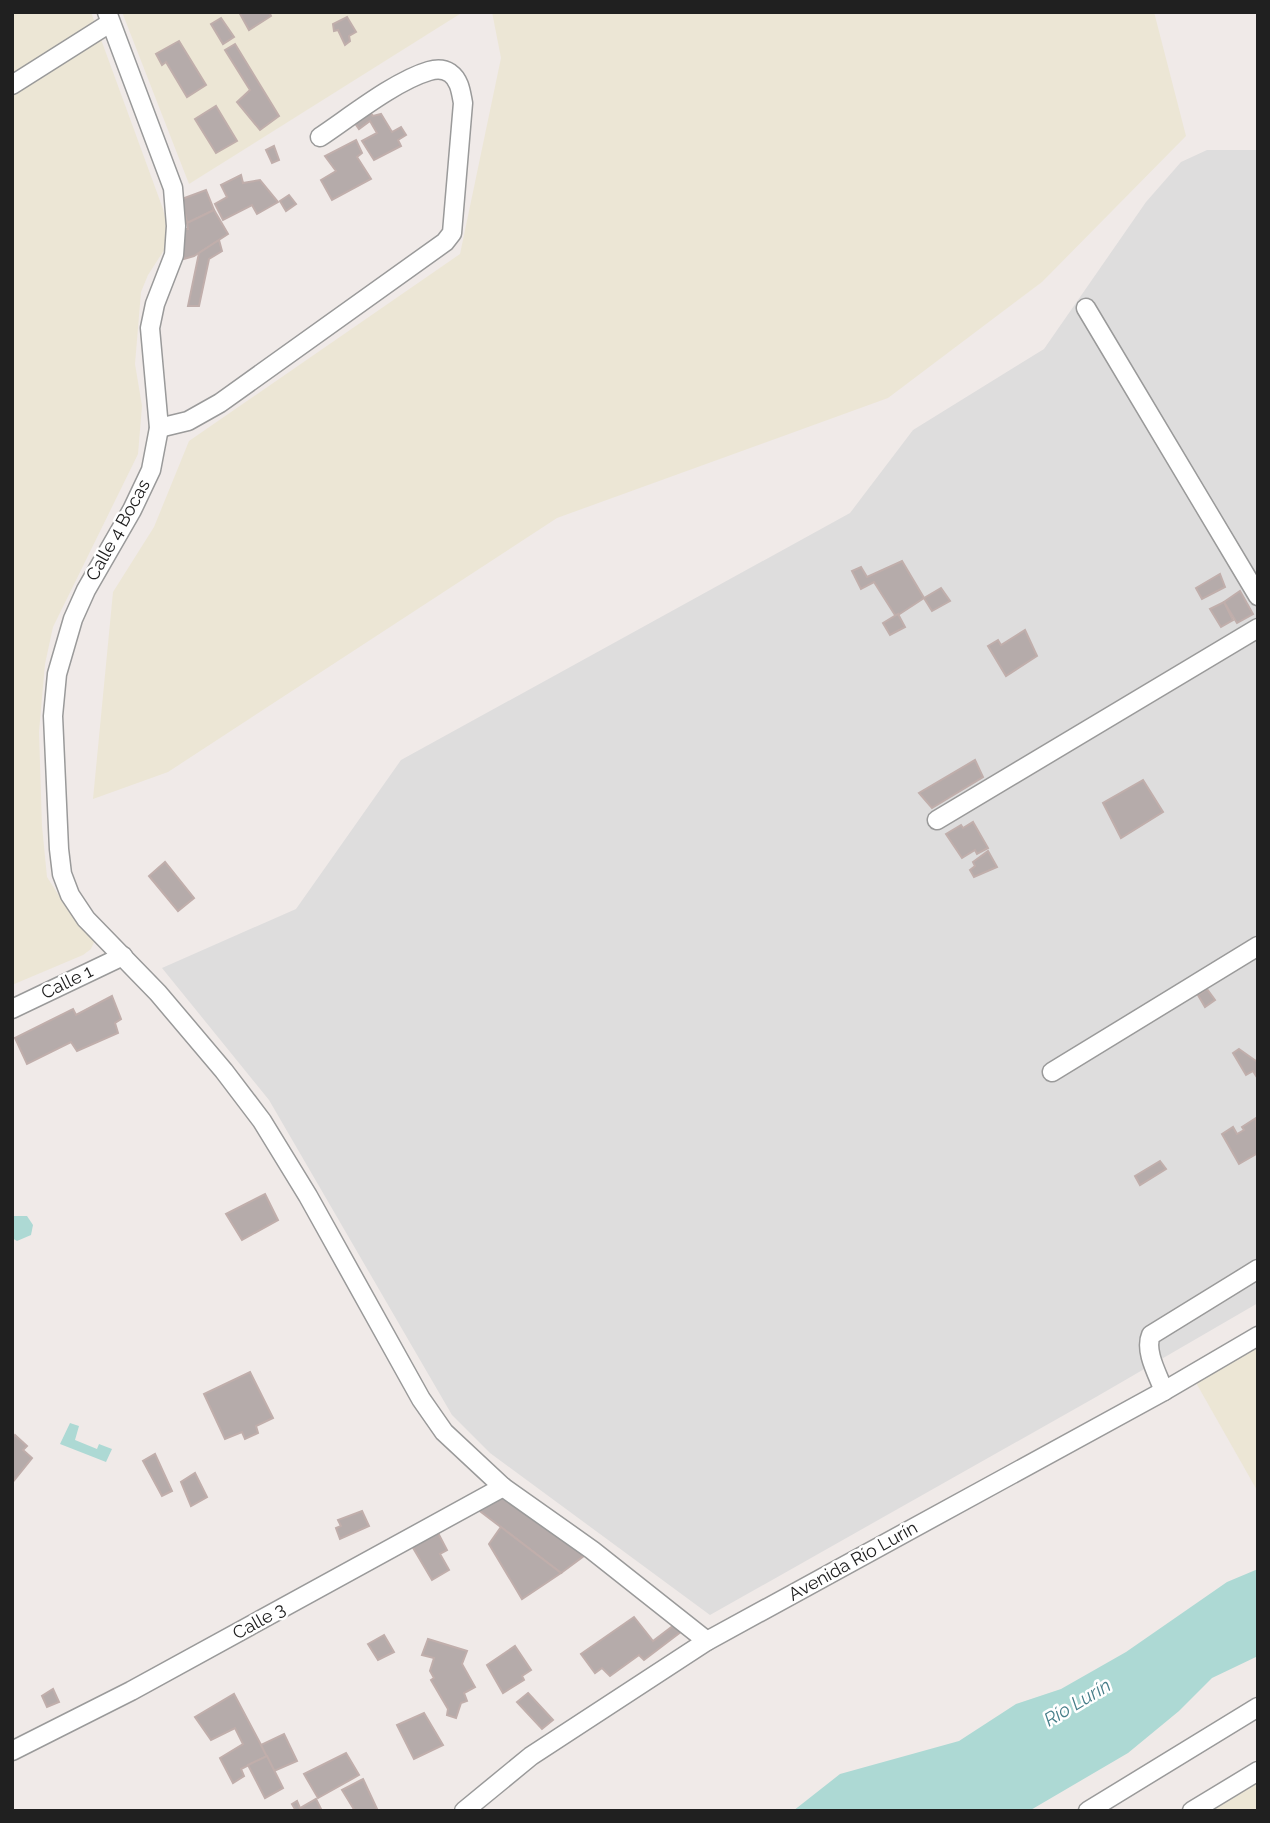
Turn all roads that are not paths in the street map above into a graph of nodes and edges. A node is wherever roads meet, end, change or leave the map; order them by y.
1 (108, 18) edge
2 (12, 85) edge
3 (320, 137) dead end
4 (1086, 308) dead end
5 (159, 428) junction
6 (1258, 596) edge
7 (1258, 628) edge
8 (937, 820) dead end
9 (1258, 946) edge
10 (122, 956) junction
11 (12, 1009) edge
12 (1052, 1072) dead end
13 (1258, 1269) edge
14 (1258, 1336) edge
15 (1164, 1391) junction
16 (503, 1487) junction
17 (708, 1641) junction
18 (1258, 1707) edge
19 (12, 1751) edge
20 (1258, 1771) edge
21 (464, 1811) edge
22 (1088, 1811) edge
23 (1192, 1811) edge

1 - 2 street
1 - 5 street, Calle 4 Bocas
3 - 5 street
4 - 6 street
5 - 10 street, Calle 4 Bocas
7 - 8 street
9 - 12 street
10 - 11 street, Calle 1
10 - 16 street, Calle 4 Bocas
13 - 15 street
14 - 15 street, Avenida Río Lurín
15 - 17 street, Avenida Río Lurín
16 - 17 street, Calle 4 Bocas
16 - 19 street, Calle 3
17 - 21 street, Avenida Río Lurín
18 - 22 street
20 - 23 street

